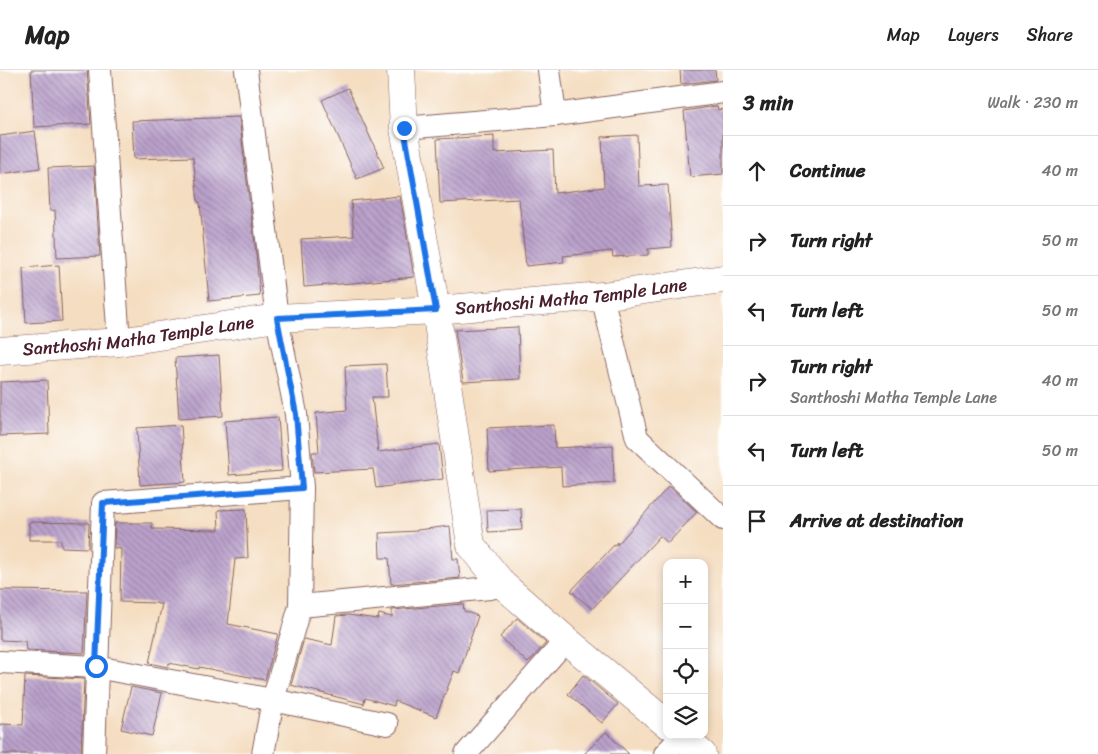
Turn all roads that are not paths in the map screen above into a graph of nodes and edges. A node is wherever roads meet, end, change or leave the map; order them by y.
1 (100, 70) edge
2 (246, 70) edge
3 (401, 70) edge
4 (549, 70) edge
5 (723, 92) edge
6 (555, 115) junction
7 (404, 128) junction
8 (723, 279) edge
9 (602, 296) junction
10 (436, 310) junction
11 (277, 318) junction
12 (119, 342) junction
13 (0, 351) edge
14 (302, 488) junction
15 (723, 519) edge
16 (504, 585) junction
17 (300, 606) junction
18 (566, 640) junction
19 (0, 662) edge
20 (96, 666) junction
21 (273, 700) junction
22 (388, 724) dead end
23 (679, 741) edge
24 (94, 754) edge
25 (263, 754) edge
26 (466, 754) edge

1 - 12 street
2 - 11 street
3 - 7 street
4 - 6 street
5 - 6 street
6 - 7 street
7 - 10 street
8 - 9 street, Santhoshi Matha Temple Lane
9 - 10 street, Santhoshi Matha Temple Lane
9 - 15 street
10 - 11 street, Santhoshi Matha Temple Lane
10 - 16 street
11 - 12 street, Santhoshi Matha Temple Lane
11 - 14 street
12 - 13 street, Santhoshi Matha Temple Lane
14 - 17 street
14 - 20 street
16 - 17 street
16 - 18 street
17 - 21 street
18 - 23 street
18 - 26 street
19 - 20 street
20 - 21 street
20 - 24 street
21 - 22 street
21 - 25 street

